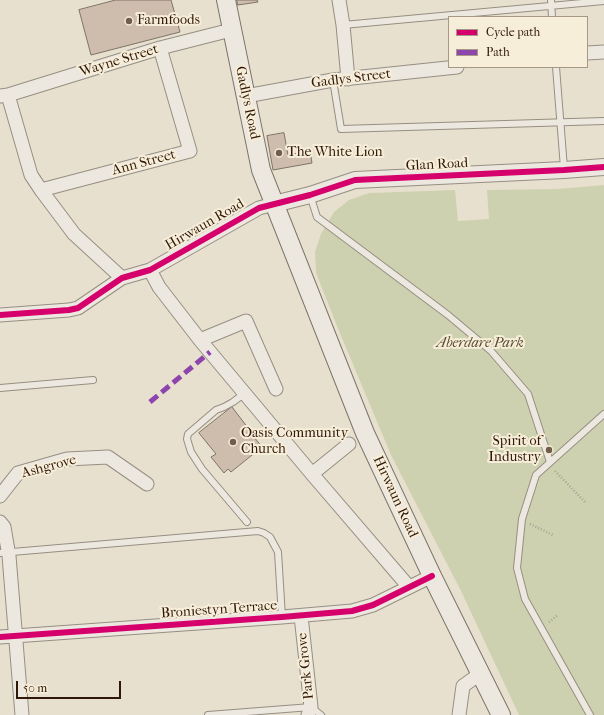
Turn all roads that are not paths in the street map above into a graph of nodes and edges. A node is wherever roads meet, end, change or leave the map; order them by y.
1 (226, 0) edge
2 (339, 0) edge
3 (604, 1) edge
4 (551, 3) edge
5 (552, 16) edge
6 (343, 25) junction
7 (231, 30) junction
8 (160, 48) junction
9 (604, 52) edge
10 (588, 53) edge
11 (448, 68) edge
12 (556, 68) edge
13 (348, 79) junction
14 (333, 80) junction
15 (4, 95) edge
16 (246, 96) junction
17 (604, 121) edge
18 (560, 122) junction
19 (604, 167) edge
20 (564, 170) junction
21 (41, 190) junction
22 (310, 195) junction
23 (274, 204) junction
24 (150, 270) junction
25 (122, 278) junction
26 (0, 315) edge
27 (200, 340) junction
28 (93, 380) dead end
29 (0, 388) edge
30 (276, 389) dead end
31 (244, 393) junction
32 (604, 414) edge
33 (349, 444) dead end
34 (549, 463) junction
35 (312, 474) junction
36 (147, 484) dead end
37 (0, 496) edge
38 (0, 522) edge
39 (247, 522) dead end
40 (4, 553) edge
41 (432, 576) junction
42 (409, 587) junction
43 (300, 616) junction
44 (282, 617) junction
45 (16, 636) junction
46 (0, 638) edge
47 (481, 673) junction
48 (313, 712) edge
49 (22, 715) edge
50 (208, 715) edge
51 (459, 715) edge
52 (501, 715) edge
53 (590, 715) edge

1 - 7 main road, Gadlys Road
2 - 6 street
3 - 4 lane
4 - 5 lane
4 - 6 lane
6 - 13 street
7 - 8 street, Wayne Street
7 - 16 main road, Gadlys Road
8 - 15 street, Wayne Street
8 - 21 street, Ann Street
9 - 10 street
11 - 13 street, Gadlys Street
12 - 18 lane
13 - 14 street, Gadlys Street
14 - 16 street, Gadlys Street
14 - 18 lane
15 - 21 street
16 - 23 main road, Gadlys Road
17 - 18 lane
18 - 20 lane
19 - 20 street, Glan Road
20 - 22 street, Glan Road
21 - 25 street
22 - 23 street, Glan Road
22 - 34 lane
23 - 24 street, Hirwaun Road
23 - 41 main road, Hirwaun Road
24 - 25 street, Hirwaun Road
24 - 27 street
25 - 26 street, Hirwaun Road
27 - 30 street
27 - 31 street
28 - 29 lane
31 - 35 street
31 - 39 lane
32 - 34 lane
33 - 35 street
34 - 53 lane
35 - 42 street
36 - 37 street, Ashgrove
38 - 40 street
40 - 44 lane
40 - 45 street
41 - 42 street, Broniestyn Terrace
41 - 47 main road, Hirwaun Road
42 - 43 street, Broniestyn Terrace
43 - 44 street, Broniestyn Terrace
43 - 48 street, Park Grove
44 - 45 street, Broniestyn Terrace
45 - 46 street, Broniestyn Terrace
45 - 49 street
47 - 51 street
47 - 52 main road, Hirwaun Road
48 - 50 lane

